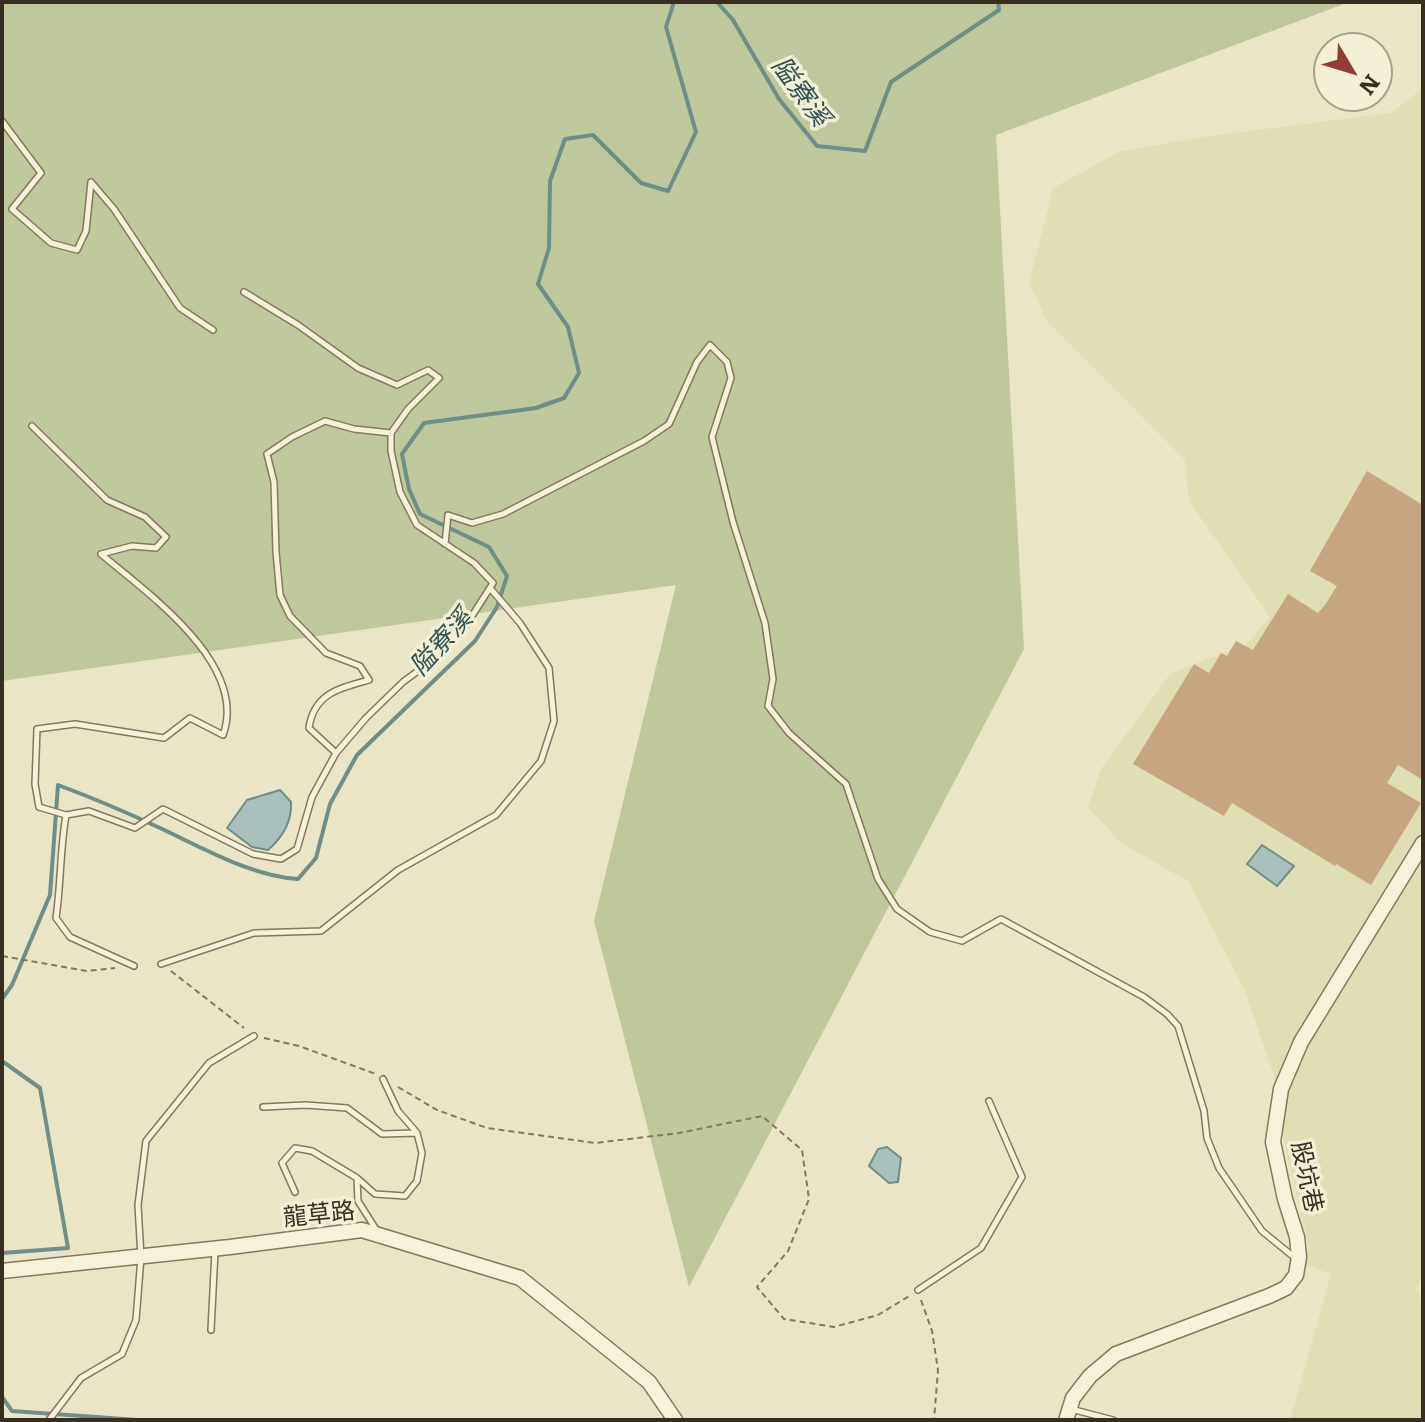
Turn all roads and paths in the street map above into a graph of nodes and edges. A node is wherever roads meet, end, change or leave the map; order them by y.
1 (2, 121) edge
2 (244, 292) dead end
3 (213, 330) dead end
4 (32, 426) dead end
5 (391, 433) junction
6 (445, 544) junction
7 (490, 589) junction
8 (336, 753) junction
9 (66, 815) junction
10 (1423, 843) edge
11 (2, 956) edge
12 (161, 964) joint
13 (134, 966) joint
14 (254, 1036) junction
15 (383, 1079) junction
16 (989, 1101) dead end
17 (263, 1107) dead end
18 (417, 1133) junction
19 (357, 1178) junction
20 (295, 1192) dead end
21 (379, 1235) junction
22 (215, 1249) junction
23 (141, 1257) junction
24 (1298, 1262) junction
25 (2, 1271) edge
26 (918, 1290) junction
27 (211, 1330) dead end
28 (1068, 1414) edge
29 (49, 1420) edge
30 (675, 1420) edge
31 (934, 1420) edge
32 (1113, 1420) edge

1 - 3 lane
2 - 5 lane
4 - 9 lane
5 - 6 lane
5 - 8 lane
6 - 7 lane
6 - 24 lane
7 - 8 lane
7 - 12 lane
8 - 9 lane
9 - 13 lane
10 - 24 street, 股坑巷
11 - 13 path
12 - 14 path
14 - 15 path
14 - 23 lane
15 - 18 lane
15 - 26 path
16 - 26 lane
17 - 18 lane
18 - 19 lane
19 - 20 lane
19 - 21 lane
21 - 22 street, 龍草路
21 - 30 street, 龍草路
22 - 23 street, 龍草路
22 - 27 lane
23 - 25 street, 龍草路
23 - 29 lane
24 - 28 street
26 - 31 path
28 - 32 lane

